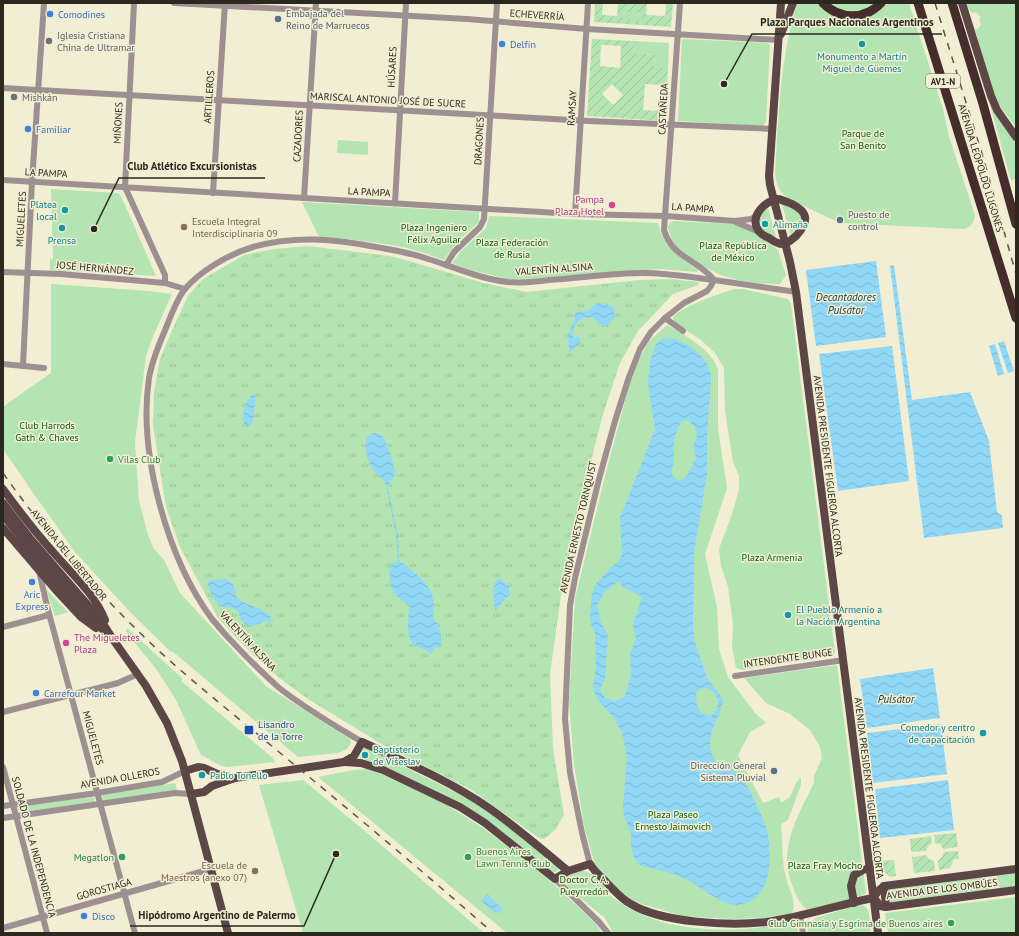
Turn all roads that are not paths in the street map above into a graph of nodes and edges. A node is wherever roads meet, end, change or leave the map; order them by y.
1 (44, 3) edge
2 (134, 3) edge
3 (174, 3) edge
4 (316, 3) edge
5 (406, 3) edge
6 (497, 3) edge
7 (588, 3) edge
8 (680, 3) edge
9 (781, 3) edge
10 (793, 3) edge
11 (824, 3) edge
12 (881, 3) edge
13 (918, 3) edge
14 (952, 3) edge
15 (962, 3) edge
16 (225, 4) edge
17 (315, 12) junction
18 (405, 16) junction
19 (496, 22) junction
20 (587, 29) junction
21 (678, 34) junction
22 (779, 40) junction
23 (3, 88) edge
24 (39, 90) junction
25 (129, 96) junction
26 (219, 100) junction
27 (309, 105) junction
28 (400, 110) junction
29 (491, 115) junction
30 (581, 120) junction
31 (672, 125) junction
32 (773, 129) junction
33 (1016, 137) edge
34 (3, 180) edge
35 (32, 182) junction
36 (125, 187) junction
37 (213, 193) junction
38 (304, 198) junction
39 (773, 200) junction
40 (395, 203) junction
41 (485, 208) junction
42 (575, 214) junction
43 (666, 216) junction
44 (757, 216) junction
45 (735, 221) junction
46 (1016, 224) edge
47 (760, 233) junction
48 (785, 244) junction
49 (446, 265) junction
50 (3, 272) edge
51 (28, 273) junction
52 (714, 280) junction
53 (165, 283) junction
54 (185, 289) junction
55 (796, 292) junction
56 (664, 318) junction
57 (1016, 318) edge
58 (683, 331) dead end
59 (3, 364) edge
60 (23, 365) junction
61 (44, 368) dead end
62 (3, 489) edge
63 (3, 503) edge
64 (3, 516) edge
65 (3, 528) edge
66 (39, 571) junction
67 (49, 615) junction
68 (3, 627) edge
69 (112, 638) junction
70 (844, 660) junction
71 (138, 674) junction
72 (735, 676) dead end
73 (71, 695) junction
74 (3, 712) edge
75 (362, 742) junction
76 (356, 752) junction
77 (344, 762) junction
78 (361, 763) junction
79 (3, 767) edge
80 (185, 771) junction
81 (211, 771) junction
82 (236, 778) junction
83 (212, 786) junction
84 (97, 793) junction
85 (191, 794) junction
86 (13, 804) junction
87 (100, 804) junction
88 (3, 806) edge
89 (16, 816) junction
90 (3, 818) edge
91 (590, 864) junction
92 (870, 868) junction
93 (211, 869) junction
94 (1016, 869) edge
95 (568, 871) junction
96 (555, 879) junction
97 (884, 886) junction
98 (1016, 890) edge
99 (124, 893) junction
100 (874, 898) junction
101 (854, 903) junction
102 (886, 907) junction
103 (800, 915) junction
104 (42, 917) junction
105 (3, 928) edge
106 (46, 933) edge
107 (135, 933) edge
108 (228, 933) edge
109 (608, 933) edge
110 (803, 933) edge
111 (878, 933) edge

1 - 24 street, MIGUELETES
2 - 25 street, MIÑONES
3 - 16 street, ECHEVERRÍA
4 - 17 street, CAZADORES
5 - 18 street, HÚSARES
6 - 19 street, DRAGONES
7 - 20 street, RAMSAY
8 - 21 street, CASTAÑEDA
9 - 22 main road, AVENIDA PRESIDENTE FIGUEROA ALCORTA
10 - 22 main road
11 - 12 highway
13 - 57 highway, AVENIDA LEOPOLDO LUGONES / AV1-N
14 - 46 highway, AV1-N
15 - 33 main road
16 - 17 street, ECHEVERRÍA
16 - 26 street, ARTILLEROS
17 - 18 street, ECHEVERRÍA
17 - 27 street, CAZADORES
18 - 19 street, ECHEVERRÍA
18 - 28 street, HÚSARES
19 - 20 street, ECHEVERRÍA
19 - 29 street, DRAGONES
20 - 21 street, ECHEVERRÍA
20 - 30 street, RAMSAY
21 - 22 street, ECHEVERRÍA
21 - 31 street, CASTAÑEDA
22 - 32 main road, AVENIDA PRESIDENTE FIGUEROA ALCORTA
23 - 24 street, MARISCAL ANTONIO JOSÉ DE SUCRE
24 - 25 street, MARISCAL ANTONIO JOSÉ DE SUCRE
24 - 35 street, MIGUELETES
25 - 26 street, MARISCAL ANTONIO JOSÉ DE SUCRE
25 - 36 street, MIÑONES
26 - 27 street, MARISCAL ANTONIO JOSÉ DE SUCRE
26 - 37 street, ARTILLEROS
27 - 28 street, MARISCAL ANTONIO JOSÉ DE SUCRE
27 - 38 street, CAZADORES
28 - 29 street, MARISCAL ANTONIO JOSÉ DE SUCRE
28 - 40 street, HÚSARES
29 - 30 street, MARISCAL ANTONIO JOSÉ DE SUCRE
29 - 41 street, DRAGONES
30 - 31 street, MARISCAL ANTONIO JOSÉ DE SUCRE
30 - 42 street, RAMSAY
31 - 32 street, MARISCAL ANTONIO JOSÉ DE SUCRE
31 - 43 street, CASTAÑEDA
32 - 39 main road, AVENIDA PRESIDENTE FIGUEROA ALCORTA
34 - 35 street, LA PAMPA
35 - 36 street, LA PAMPA
35 - 51 street, MIGUELETES
36 - 37 street, LA PAMPA
36 - 53 street, MIÑONES
37 - 38 street, LA PAMPA
38 - 40 street, LA PAMPA
39 - 44 main road
39 - 48 main road, AVENIDA PRESIDENTE FIGUEROA ALCORTA
39 - 48 main road
40 - 41 street, LA PAMPA
41 - 42 street, LA PAMPA
41 - 49 street, DRAGONES
42 - 43 street, LA PAMPA
43 - 45 street, LA PAMPA
43 - 52 street, CASTAÑEDA
44 - 45 street, LA PAMPA
44 - 47 main road
45 - 47 street, LA PAMPA
47 - 48 main road
48 - 55 main road, AVENIDA PRESIDENTE FIGUEROA ALCORTA
49 - 52 street, VALENTÍN ALSINA
49 - 54 street, VALENTÍN ALSINA
50 - 51 street, JOSÉ HERNÁNDEZ
51 - 53 street, JOSÉ HERNÁNDEZ
51 - 60 street, MIGUELETES
52 - 55 street, VALENTÍN ALSINA
52 - 56 street, AVENIDA ERNESTO TORNQUIST
53 - 54 street, JOSÉ HERNÁNDEZ
54 - 75 street, VALENTÍN ALSINA
55 - 70 main road, AVENIDA PRESIDENTE FIGUEROA ALCORTA
56 - 58 street
56 - 91 street, AVENIDA ERNESTO TORNQUIST
59 - 60 street
60 - 61 street
62 - 69 main road, AVENIDA DEL LIBERTADOR
63 - 69 main road, AVENIDA DEL LIBERTADOR
64 - 69 main road, AVENIDA DEL LIBERTADOR
65 - 66 main road, AVENIDA DEL LIBERTADOR
66 - 67 street, MIGUELETES
66 - 69 main road, AVENIDA DEL LIBERTADOR
67 - 68 street
67 - 73 street, MIGUELETES
69 - 71 main road, AVENIDA DEL LIBERTADOR
70 - 72 street, INTENDENTE BUNGE
70 - 92 main road, AVENIDA PRESIDENTE FIGUEROA ALCORTA
71 - 73 street
71 - 80 main road, AVENIDA DEL LIBERTADOR
73 - 74 street
73 - 84 street, MIGUELETES
75 - 76 main road
75 - 95 main road, VALENTÍN ALSINA
76 - 77 main road
76 - 78 main road
77 - 78 main road, AVENIDA OLLEROS
77 - 82 main road, AVENIDA OLLEROS
78 - 96 main road, AVENIDA OLLEROS
79 - 86 street, SOLDADO DE LA INDEPENDENCIA
80 - 81 main road, AVENIDA OLLEROS
80 - 84 street, AVENIDA OLLEROS
80 - 85 main road, AVENIDA DEL LIBERTADOR
81 - 82 main road, AVENIDA OLLEROS
81 - 83 main road
82 - 83 main road, AVENIDA OLLEROS
83 - 85 main road, AVENIDA OLLEROS
84 - 86 street, AVENIDA OLLEROS
84 - 87 street, MIGUELETES
85 - 87 street, AVENIDA OLLEROS
85 - 93 main road, AVENIDA DEL LIBERTADOR
86 - 88 street, AVENIDA OLLEROS
86 - 89 street, SOLDADO DE LA INDEPENDENCIA
87 - 89 street, AVENIDA OLLEROS
87 - 99 street, MIGUELETES
89 - 90 street, AVENIDA OLLEROS
89 - 104 street, SOLDADO DE LA INDEPENDENCIA
91 - 95 main road
91 - 103 main road, AVENIDA DE LOS OMBÚES
92 - 100 main road, AVENIDA PRESIDENTE FIGUEROA ALCORTA
92 - 101 main road
93 - 99 street, GOROSTIAGA
93 - 108 main road, AVENIDA DEL LIBERTADOR
94 - 97 main road, AVENIDA DE LOS OMBÚES
95 - 96 main road
96 - 109 street
97 - 100 main road, AVENIDA DE LOS OMBÚES
97 - 102 main road
98 - 102 main road, AVENIDA DE LOS OMBÚES
99 - 104 street, GOROSTIAGA
99 - 107 street, MIGUELETES
100 - 101 main road, AVENIDA DE LOS OMBÚES
100 - 102 main road, AVENIDA DE LOS OMBÚES
100 - 111 main road, AVENIDA PRESIDENTE FIGUEROA ALCORTA
101 - 103 main road, AVENIDA DE LOS OMBÚES
103 - 110 street
104 - 105 street, GOROSTIAGA
104 - 106 street, SOLDADO DE LA INDEPENDENCIA

